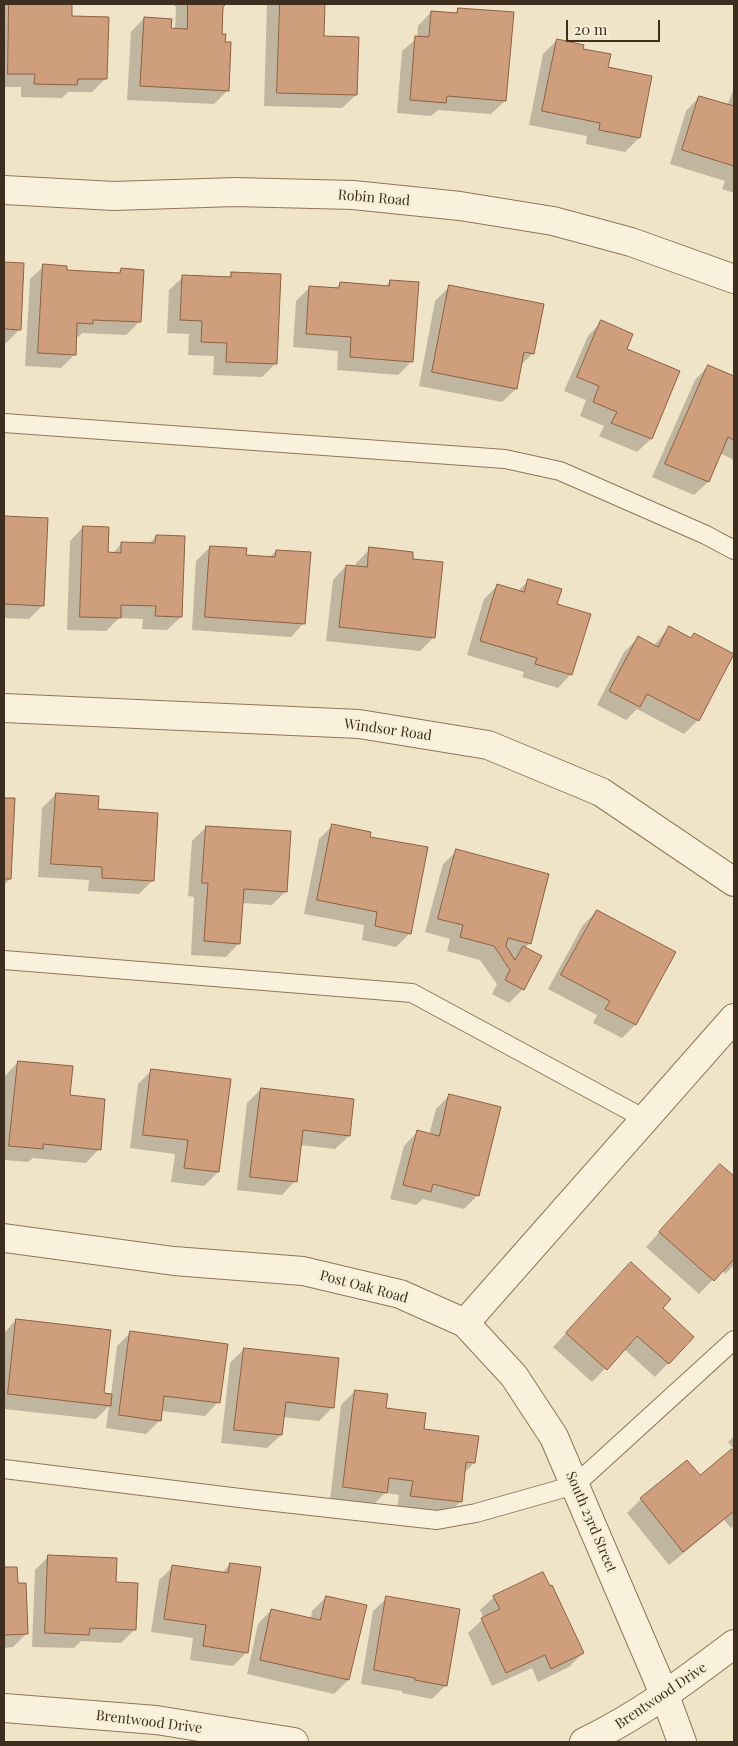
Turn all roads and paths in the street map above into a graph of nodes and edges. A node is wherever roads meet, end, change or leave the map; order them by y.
1 (4, 190) edge
2 (734, 279) edge
3 (4, 423) edge
4 (734, 550) edge
5 (4, 708) edge
6 (734, 882) edge
7 (4, 960) edge
8 (734, 1018) edge
9 (645, 1119) junction
10 (4, 1238) edge
11 (465, 1323) junction
12 (734, 1340) edge
13 (4, 1469) edge
14 (575, 1485) junction
15 (734, 1644) edge
16 (665, 1696) junction
17 (4, 1708) edge
18 (294, 1742) edge
19 (584, 1742) edge
20 (682, 1742) edge

1 - 2 street, Robin Road
3 - 4 lane
5 - 6 street, Windsor Road
7 - 9 lane
8 - 9 street
9 - 11 street
10 - 11 street, Post Oak Road
11 - 14 street, South 23rd Street
12 - 14 lane
13 - 14 lane
14 - 16 street, South 23rd Street
15 - 16 street, Brentwood Drive
16 - 19 street, Brentwood Drive
16 - 20 street, South 23rd Street
17 - 18 street, Brentwood Drive

